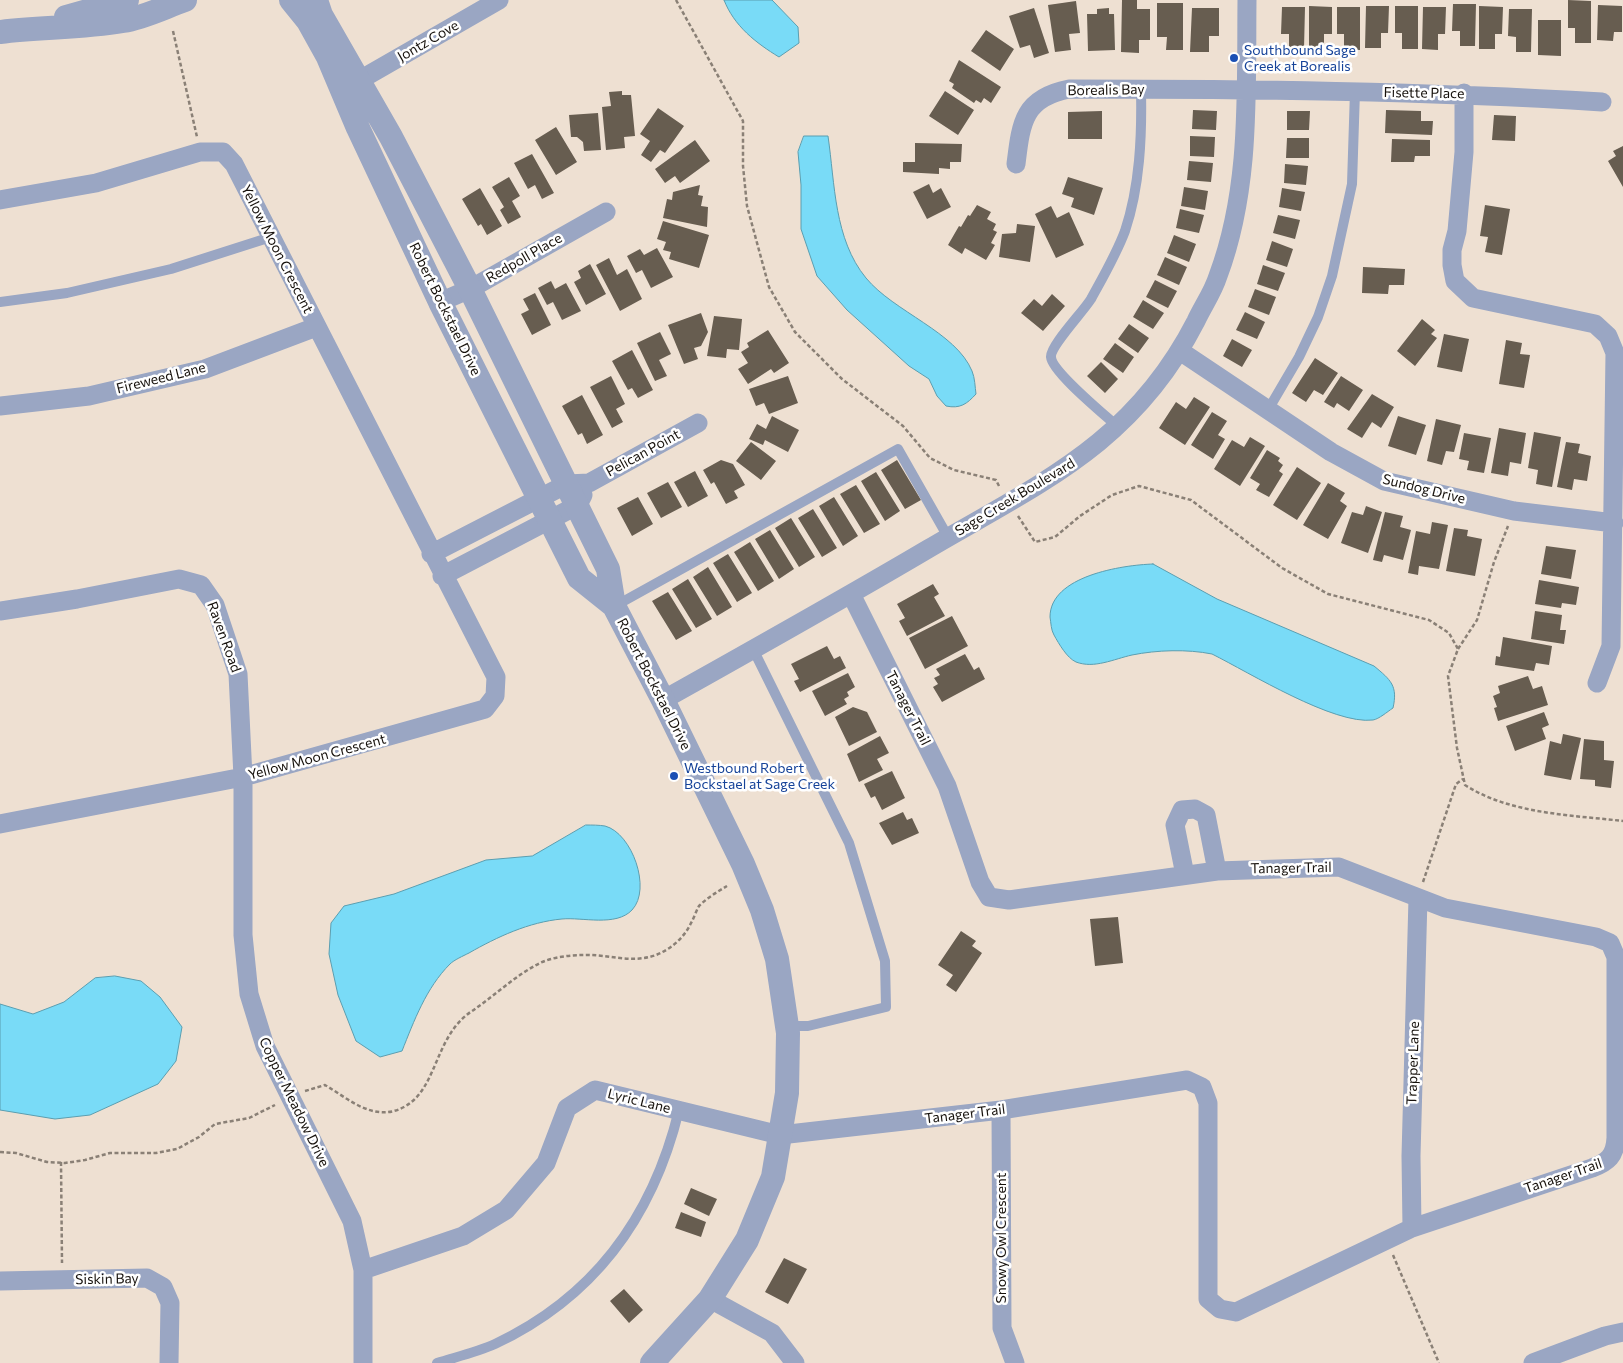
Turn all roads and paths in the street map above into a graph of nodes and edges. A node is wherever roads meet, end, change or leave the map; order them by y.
1 (127, 0) edge
2 (184, 0) edge
3 (291, 0) edge
4 (316, 0) edge
5 (500, 0) edge
6 (676, 0) edge
7 (1247, 0) edge
8 (44, 27) junction
9 (173, 31) dead end
10 (0, 32) edge
11 (358, 81) junction
12 (1246, 88) junction
13 (1141, 89) junction
14 (1355, 91) junction
15 (1464, 93) junction
16 (1602, 102) dead end
17 (200, 152) junction
18 (1016, 164) dead end
19 (0, 200) edge
20 (606, 212) dead end
21 (271, 237) junction
22 (470, 289) junction
23 (0, 302) edge
24 (440, 302) junction
25 (316, 327) junction
26 (1180, 351) junction
27 (0, 406) edge
28 (1268, 410) junction
29 (698, 423) dead end
30 (1118, 427) junction
31 (578, 483) junction
32 (540, 498) junction
33 (1009, 503) junction
34 (578, 505) junction
35 (1514, 511) junction
36 (550, 520) junction
37 (1614, 523) junction
38 (948, 538) junction
39 (431, 554) junction
40 (442, 576) junction
41 (851, 594) junction
42 (614, 606) junction
43 (0, 611) edge
44 (753, 649) junction
45 (1458, 649) junction
46 (1597, 684) dead end
47 (663, 700) junction
48 (243, 777) junction
49 (1463, 779) junction
50 (1623, 821) edge
51 (0, 824) edge
52 (1217, 871) junction
53 (1185, 876) junction
54 (727, 886) dead end
55 (1418, 898) junction
56 (787, 1026) junction
57 (292, 1098) junction
58 (679, 1110) junction
59 (1001, 1110) junction
60 (780, 1135) junction
61 (0, 1152) edge
62 (61, 1162) junction
63 (1412, 1228) junction
64 (1386, 1240) junction
65 (363, 1270) junction
66 (62, 1280) junction
67 (0, 1281) edge
68 (710, 1299) junction
69 (1623, 1332) edge
70 (170, 1363) edge
71 (363, 1363) edge
72 (437, 1363) edge
73 (652, 1363) edge
74 (795, 1363) edge
75 (1015, 1363) edge
76 (1439, 1363) edge
77 (1533, 1363) edge

1 - 8 street
2 - 8 street
3 - 24 street, Robert Bockstael Drive
4 - 11 street, Robert Bockstael Drive
5 - 11 street, Jontz Cove
6 - 33 path
7 - 12 street, Sage Creek Boulevard
8 - 10 street
9 - 17 path
11 - 22 street, Robert Bockstael Drive
12 - 13 street, Borealis Bay
12 - 14 street, Fisette Place
12 - 26 street, Sage Creek Boulevard
13 - 18 street, Borealis Bay
13 - 30 lane
14 - 15 street, Fisette Place
14 - 28 lane
15 - 16 street, Fisette Place
15 - 37 street
17 - 19 street, Yellow Moon Crescent
17 - 21 street, Yellow Moon Crescent
20 - 22 street, Redpoll Place
21 - 23 lane
21 - 25 street, Yellow Moon Crescent
22 - 24 street, Redpoll Place
22 - 31 street, Robert Bockstael Drive
24 - 32 street, Robert Bockstael Drive
25 - 27 street, Fireweed Lane
25 - 39 street, Yellow Moon Crescent
26 - 28 street, Sundog Drive
26 - 30 street, Sage Creek Boulevard
28 - 35 street, Sundog Drive
29 - 31 street, Pelican Point
30 - 33 street, Sage Creek Boulevard
31 - 32 street
31 - 34 street, Robert Bockstael Drive
32 - 36 street, Robert Bockstael Drive
32 - 39 street
33 - 38 street, Sage Creek Boulevard
33 - 45 path
34 - 36 street
34 - 42 street, Robert Bockstael Drive
35 - 37 street, Sundog Drive
35 - 45 path
36 - 40 street
36 - 42 street, Robert Bockstael Drive
37 - 46 street
38 - 41 street, Sage Creek Boulevard
38 - 42 lane
39 - 40 street, Yellow Moon Crescent
40 - 48 street, Yellow Moon Crescent
41 - 44 street, Sage Creek Boulevard
41 - 53 street, Tanager Trail
42 - 47 street, Robert Bockstael Drive
43 - 48 street, Raven Road
44 - 47 street, Sage Creek Boulevard
44 - 56 lane
45 - 49 path
47 - 56 street, Robert Bockstael Drive
48 - 51 street, Yellow Moon Crescent
48 - 57 street, Copper Meadow Drive
49 - 50 path
49 - 55 path
52 - 53 street, Tanager Trail
52 - 53 street
52 - 55 street, Tanager Trail
54 - 57 path
55 - 63 street, Trapper Lane
55 - 63 street, Tanager Trail
56 - 60 street, Robert Bockstael Drive
57 - 62 path
57 - 65 street, Copper Meadow Drive
58 - 60 street, Lyric Lane
58 - 65 street, Lyric Lane
58 - 72 lane
59 - 60 street, Tanager Trail
59 - 64 street, Tanager Trail
59 - 75 street, Snowy Owl Crescent
60 - 68 street, Robert Bockstael Drive
61 - 62 path
62 - 66 path
63 - 64 street, Tanager Trail
64 - 76 path
65 - 71 street, Copper Meadow Drive
66 - 67 street, Siskin Bay
66 - 70 street, Siskin Bay
68 - 73 street, Robert Bockstael Drive
68 - 74 street
69 - 77 street

